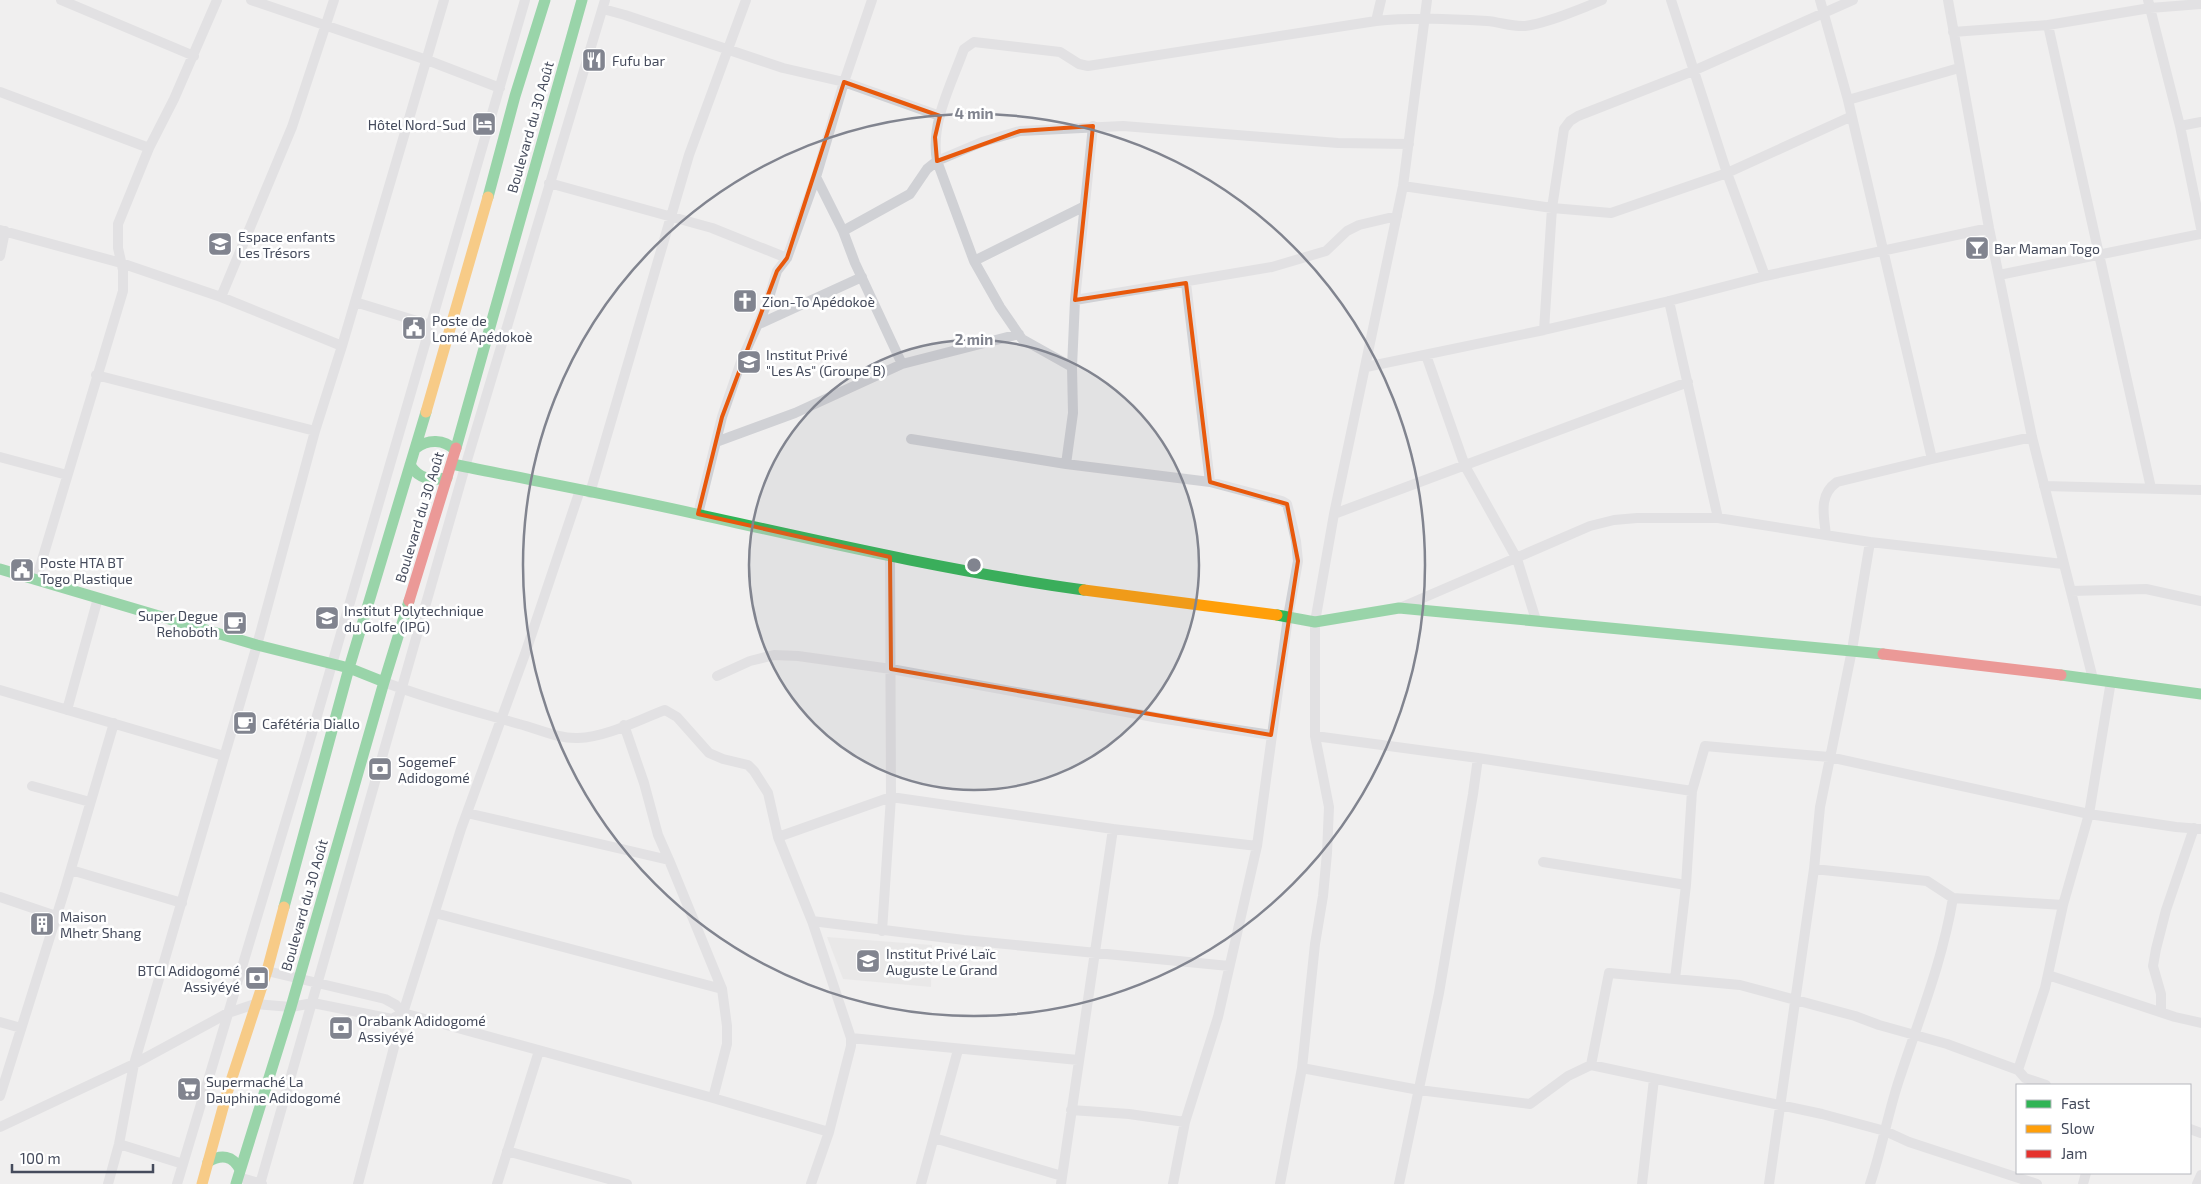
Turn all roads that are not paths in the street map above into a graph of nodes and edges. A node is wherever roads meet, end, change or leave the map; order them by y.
1 (61, 0) edge
2 (217, 0) edge
3 (251, 0) edge
4 (334, 0) edge
5 (444, 0) edge
6 (525, 0) edge
7 (545, 0) edge
8 (582, 0) edge
9 (746, 0) edge
10 (874, 0) edge
11 (1381, 0) edge
12 (1427, 0) edge
13 (1602, 0) edge
14 (1671, 0) edge
15 (1820, 0) edge
16 (1853, 0) edge
17 (1948, 0) edge
18 (1583, 4) edge
19 (2149, 4) edge
20 (2201, 4) edge
21 (604, 5) edge
22 (1824, 14) junction
23 (1424, 19) junction
24 (1376, 22) junction
25 (326, 25) junction
26 (2048, 25) junction
27 (1954, 32) junction
28 (728, 50) junction
29 (194, 56) junction
30 (427, 60) junction
31 (1959, 68) junction
32 (1693, 70) junction
33 (844, 82) junction
34 (500, 88) junction
35 (0, 92) edge
36 (1848, 100) junction
37 (940, 116) junction
38 (1850, 117) junction
39 (2201, 122) edge
40 (1093, 126) junction
41 (2180, 126) junction
42 (1409, 144) junction
43 (149, 148) junction
44 (937, 161) junction
45 (1727, 173) junction
46 (816, 177) junction
47 (549, 183) junction
48 (1403, 186) junction
49 (1085, 206) junction
50 (1552, 208) junction
51 (1397, 216) junction
52 (671, 217) junction
53 (1989, 228) junction
54 (2201, 228) edge
55 (2, 231) edge
56 (843, 231) junction
57 (2201, 234) edge
58 (1883, 251) junction
59 (2099, 255) junction
60 (0, 256) edge
61 (787, 258) junction
62 (974, 261) junction
63 (121, 263) junction
64 (1999, 275) junction
65 (1765, 276) junction
66 (862, 277) junction
67 (1186, 283) junction
68 (220, 297) junction
69 (1075, 300) junction
70 (1669, 301) junction
71 (355, 302) junction
72 (759, 324) junction
73 (430, 325) junction
74 (1544, 330) junction
75 (1019, 334) junction
76 (342, 346) junction
77 (1426, 355) junction
78 (902, 364) junction
79 (1072, 367) junction
80 (1366, 367) junction
81 (96, 375) junction
82 (1688, 382) junction
83 (315, 431) junction
84 (2032, 437) junction
85 (911, 439) dead end
86 (716, 442) junction
87 (416, 448) junction
88 (454, 450) junction
89 (0, 457) edge
90 (1932, 459) junction
91 (452, 464) junction
92 (1066, 464) junction
93 (410, 465) junction
94 (1465, 466) junction
95 (465, 467) junction
96 (68, 475) junction
97 (446, 478) junction
98 (1210, 482) junction
99 (2044, 486) junction
100 (2151, 488) junction
101 (2201, 490) edge
102 (585, 492) junction
103 (698, 514) junction
104 (1334, 514) junction
105 (1718, 518) junction
106 (1826, 535) junction
107 (1870, 542) junction
108 (890, 557) junction
109 (1517, 558) junction
110 (2063, 564) junction
111 (0, 569) edge
112 (36, 580) junction
113 (2071, 591) junction
114 (98, 598) junction
115 (2201, 601) edge
116 (1399, 608) junction
117 (1288, 616) junction
118 (1536, 620) junction
119 (1315, 622) junction
120 (257, 645) junction
121 (1852, 650) junction
122 (332, 664) junction
123 (349, 668) junction
124 (891, 669) junction
125 (717, 676) dead end
126 (2093, 679) junction
127 (2111, 681) junction
128 (384, 682) junction
129 (403, 689) junction
130 (0, 690) edge
131 (2201, 694) edge
132 (68, 710) junction
133 (502, 718) junction
134 (114, 723) junction
135 (624, 725) junction
136 (1272, 735) junction
137 (1315, 736) junction
138 (224, 756) junction
139 (1478, 758) junction
140 (1829, 758) junction
141 (32, 786) dead end
142 (1692, 791) junction
143 (891, 797) junction
144 (90, 802) junction
145 (467, 813) junction
146 (2089, 814) junction
147 (1113, 829) junction
148 (2197, 829) edge
149 (778, 837) junction
150 (1257, 846) junction
151 (669, 860) junction
152 (1543, 862) dead end
153 (1814, 869) junction
154 (71, 870) junction
155 (1686, 885) junction
156 (0, 897) edge
157 (1953, 898) junction
158 (182, 903) junction
159 (2063, 905) junction
160 (434, 913) junction
161 (56, 916) junction
162 (812, 921) junction
163 (882, 930) junction
164 (1095, 953) junction
165 (1229, 966) junction
166 (267, 971) junction
167 (2048, 974) junction
168 (298, 979) junction
169 (1675, 979) junction
170 (318, 983) junction
171 (722, 989) junction
172 (1795, 1000) junction
173 (256, 1004) junction
174 (313, 1004) junction
175 (291, 1007) junction
176 (2161, 1012) junction
177 (228, 1013) junction
178 (403, 1014) junction
179 (0, 1022) edge
180 (2201, 1023) edge
181 (21, 1028) junction
182 (1916, 1036) junction
183 (851, 1038) junction
184 (958, 1050) junction
185 (539, 1051) junction
186 (1078, 1060) junction
187 (134, 1064) junction
188 (1591, 1065) junction
189 (1302, 1068) junction
190 (2018, 1070) junction
191 (1654, 1079) junction
192 (2043, 1084) edge
193 (1419, 1090) junction
194 (0, 1096) edge
195 (713, 1098) junction
196 (1782, 1104) junction
197 (1071, 1110) junction
198 (1185, 1122) junction
199 (0, 1127) edge
200 (1885, 1131) junction
201 (829, 1132) junction
202 (934, 1138) junction
203 (119, 1144) junction
204 (507, 1151) junction
205 (182, 1164) junction
206 (207, 1166) junction
207 (2201, 1175) edge
208 (238, 1177) edge
209 (1062, 1180) edge
210 (108, 1184) edge
211 (177, 1184) edge
212 (202, 1184) edge
213 (214, 1184) edge
214 (261, 1184) edge
215 (358, 1184) edge
216 (497, 1184) edge
217 (627, 1184) edge
218 (810, 1184) edge
219 (921, 1184) edge
220 (1173, 1184) edge
221 (1280, 1184) edge
222 (1399, 1184) edge
223 (1642, 1184) edge
224 (1769, 1184) edge
225 (1870, 1184) edge
226 (2037, 1184) edge
227 (2197, 1184) edge

1 - 29 street
2 - 29 street
3 - 25 street
4 - 25 street
5 - 30 street
6 - 34 street
7 - 87 main road, Boulevard du 30 Août
8 - 88 main road, Boulevard du 30 Août
9 - 28 street
10 - 33 street
11 - 24 street
12 - 23 street
13 - 18 street
14 - 32 street
15 - 22 street
16 - 22 street
17 - 27 street
18 - 23 street
19 - 20 street
19 - 26 street
19 - 41 street
21 - 28 street
21 - 47 street
22 - 32 street
22 - 36 street
23 - 24 street
23 - 42 street
24 - 37 street
25 - 30 street
25 - 68 street
26 - 27 street
26 - 59 street
27 - 31 street
28 - 33 street
28 - 52 street
29 - 43 street
30 - 34 street
30 - 71 street
31 - 36 street
31 - 53 street
32 - 45 street
32 - 50 street
33 - 37 street
33 - 46 street
34 - 73 street
35 - 43 street
36 - 38 street
37 - 44 street
38 - 45 street
38 - 58 street
39 - 41 street
40 - 42 street
40 - 44 street
40 - 49 street
41 - 54 street
42 - 48 street
43 - 63 street
44 - 56 street
44 - 62 street
45 - 50 street
45 - 65 street
46 - 56 street
46 - 61 street
47 - 52 street
47 - 95 street
48 - 50 street
48 - 51 street
49 - 62 street
49 - 69 street
50 - 74 street
51 - 67 street
51 - 80 street
52 - 61 street
52 - 102 street
53 - 58 street
53 - 64 street
55 - 60 street
55 - 63 street
56 - 66 street
57 - 59 street
58 - 65 street
58 - 90 street
59 - 64 street
59 - 100 street
61 - 72 street
62 - 75 street
63 - 68 street
63 - 81 street
64 - 84 street
65 - 70 street
66 - 72 street
66 - 78 street
67 - 69 street
67 - 98 street
68 - 76 street
69 - 79 street
70 - 74 street
70 - 82 street
71 - 73 street
71 - 76 street
72 - 86 street
73 - 122 street
74 - 77 street
75 - 78 street
75 - 79 street
76 - 83 street
77 - 80 street
77 - 94 street
78 - 86 street
79 - 92 street
80 - 104 street
81 - 83 street
81 - 96 street
82 - 94 street
82 - 105 street
83 - 120 street
84 - 90 street
84 - 99 street
85 - 92 street
86 - 103 street
87 - 88 main road
87 - 93 main road, Boulevard du 30 Août
88 - 91 main road, Boulevard du 30 Août
89 - 96 street
90 - 106 street
91 - 95 main road
91 - 97 main road, Boulevard du 30 Août
92 - 98 street
93 - 97 main road
93 - 123 main road, Boulevard du 30 Août
94 - 104 street
94 - 109 street
95 - 102 main road
95 - 129 street
96 - 112 street
97 - 128 main road, Boulevard du 30 Août
98 - 117 street
99 - 100 street
99 - 110 street
100 - 101 street
102 - 103 main road
102 - 133 street
103 - 108 main road
104 - 119 street
105 - 106 street
105 - 109 street
106 - 107 street
107 - 110 street
107 - 121 street
108 - 117 main road
108 - 124 street
109 - 116 street
109 - 118 street
110 - 113 street
111 - 112 main road
112 - 114 main road
113 - 115 street
113 - 126 street
114 - 120 main road
114 - 132 street
116 - 118 main road
116 - 119 main road
117 - 119 main road
117 - 136 street
118 - 121 main road
119 - 137 street
120 - 122 main road
120 - 138 street
121 - 126 main road
121 - 140 street
122 - 123 main road
122 - 177 street
123 - 128 main road
123 - 166 main road, Boulevard du 30 Août
124 - 125 street
124 - 136 street
124 - 143 street
126 - 127 main road
127 - 131 main road
127 - 146 street
128 - 129 street
128 - 168 main road, Boulevard du 30 Août
129 - 133 street
129 - 170 street
130 - 132 street
132 - 134 street
133 - 135 street
133 - 145 street
134 - 138 street
134 - 144 street
135 - 149 street
135 - 151 street
136 - 150 street
137 - 139 street
137 - 189 street
138 - 158 street
139 - 142 street
139 - 193 street
140 - 142 street
140 - 146 street
140 - 153 street
141 - 144 street
142 - 155 street
143 - 147 street
143 - 149 street
143 - 163 street
144 - 154 street
145 - 151 street
145 - 160 street
146 - 148 street
146 - 159 street
147 - 150 street
147 - 164 street
148 - 176 street
149 - 162 street
150 - 165 street
151 - 171 street
152 - 155 street
153 - 157 street
153 - 172 street
154 - 158 street
154 - 161 street
155 - 169 street
156 - 161 street
157 - 159 street
157 - 182 street
158 - 187 street
159 - 167 street
160 - 171 street
160 - 178 street
161 - 181 street
162 - 163 street
162 - 183 street
163 - 164 street
164 - 165 street
164 - 186 street
165 - 198 street
166 - 168 street
166 - 173 main road, Boulevard du 30 Août
167 - 176 street
167 - 190 street
168 - 170 street
168 - 175 main road, Boulevard du 30 Août
169 - 172 street
169 - 188 street
170 - 174 street
170 - 178 street
171 - 195 street
172 - 182 street
172 - 196 street
173 - 175 street
173 - 177 street
173 - 206 main road, Boulevard du 30 Août
174 - 175 street
174 - 178 street
174 - 214 street
175 - 208 main road, Boulevard du 30 Août
176 - 180 street
177 - 187 street
177 - 205 street
178 - 185 street
178 - 215 street
179 - 181 street
181 - 194 street
182 - 190 street
182 - 200 street
183 - 184 street
183 - 201 street
184 - 186 street
184 - 202 street
185 - 195 street
185 - 204 street
186 - 197 street
187 - 199 street
187 - 203 street
188 - 191 street
188 - 193 street
189 - 193 street
189 - 221 street
190 - 192 street
191 - 196 street
191 - 223 street
193 - 222 street
195 - 201 street
196 - 200 street
196 - 224 street
197 - 198 street
197 - 209 street
198 - 220 street
200 - 225 street
200 - 226 street
201 - 218 street
202 - 209 street
202 - 219 street
203 - 205 street
203 - 210 street
204 - 216 street
204 - 217 street
205 - 211 street
206 - 208 main road
206 - 212 main road, Boulevard du 30 Août
206 - 213 main road
207 - 227 street
208 - 214 street

